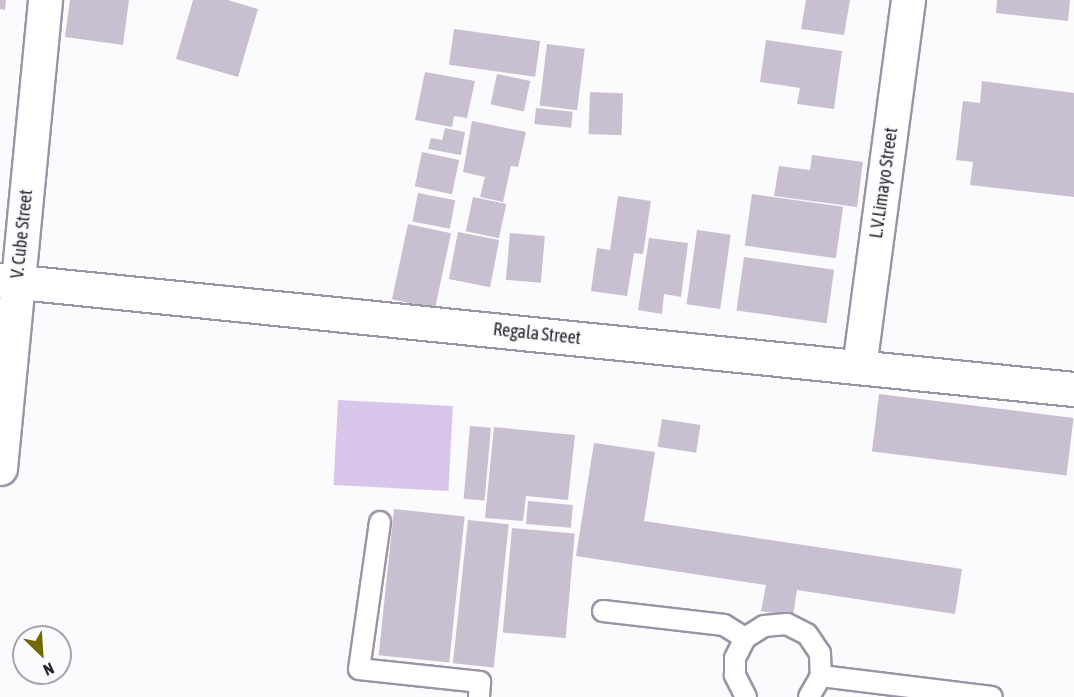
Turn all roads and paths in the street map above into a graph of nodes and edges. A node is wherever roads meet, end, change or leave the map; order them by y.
1 (45, 0) edge
2 (908, 0) edge
3 (9, 280) edge
4 (859, 367) junction
5 (1074, 389) edge
6 (0, 468) edge
7 (380, 522) dead end
8 (603, 611) dead end
9 (745, 638) junction
10 (735, 675) junction
11 (815, 690) edge
12 (479, 697) edge
13 (730, 697) edge
14 (746, 697) edge
15 (992, 697) edge

1 - 3 street, V. Cube Street
2 - 4 street, L.V.Limayo Street
3 - 4 street, Regala Street
3 - 6 street, V. Cube Street
4 - 5 street, Regala Street
7 - 12 lane
8 - 9 lane
9 - 10 lane
9 - 11 lane
10 - 13 lane
10 - 14 lane
11 - 15 lane

